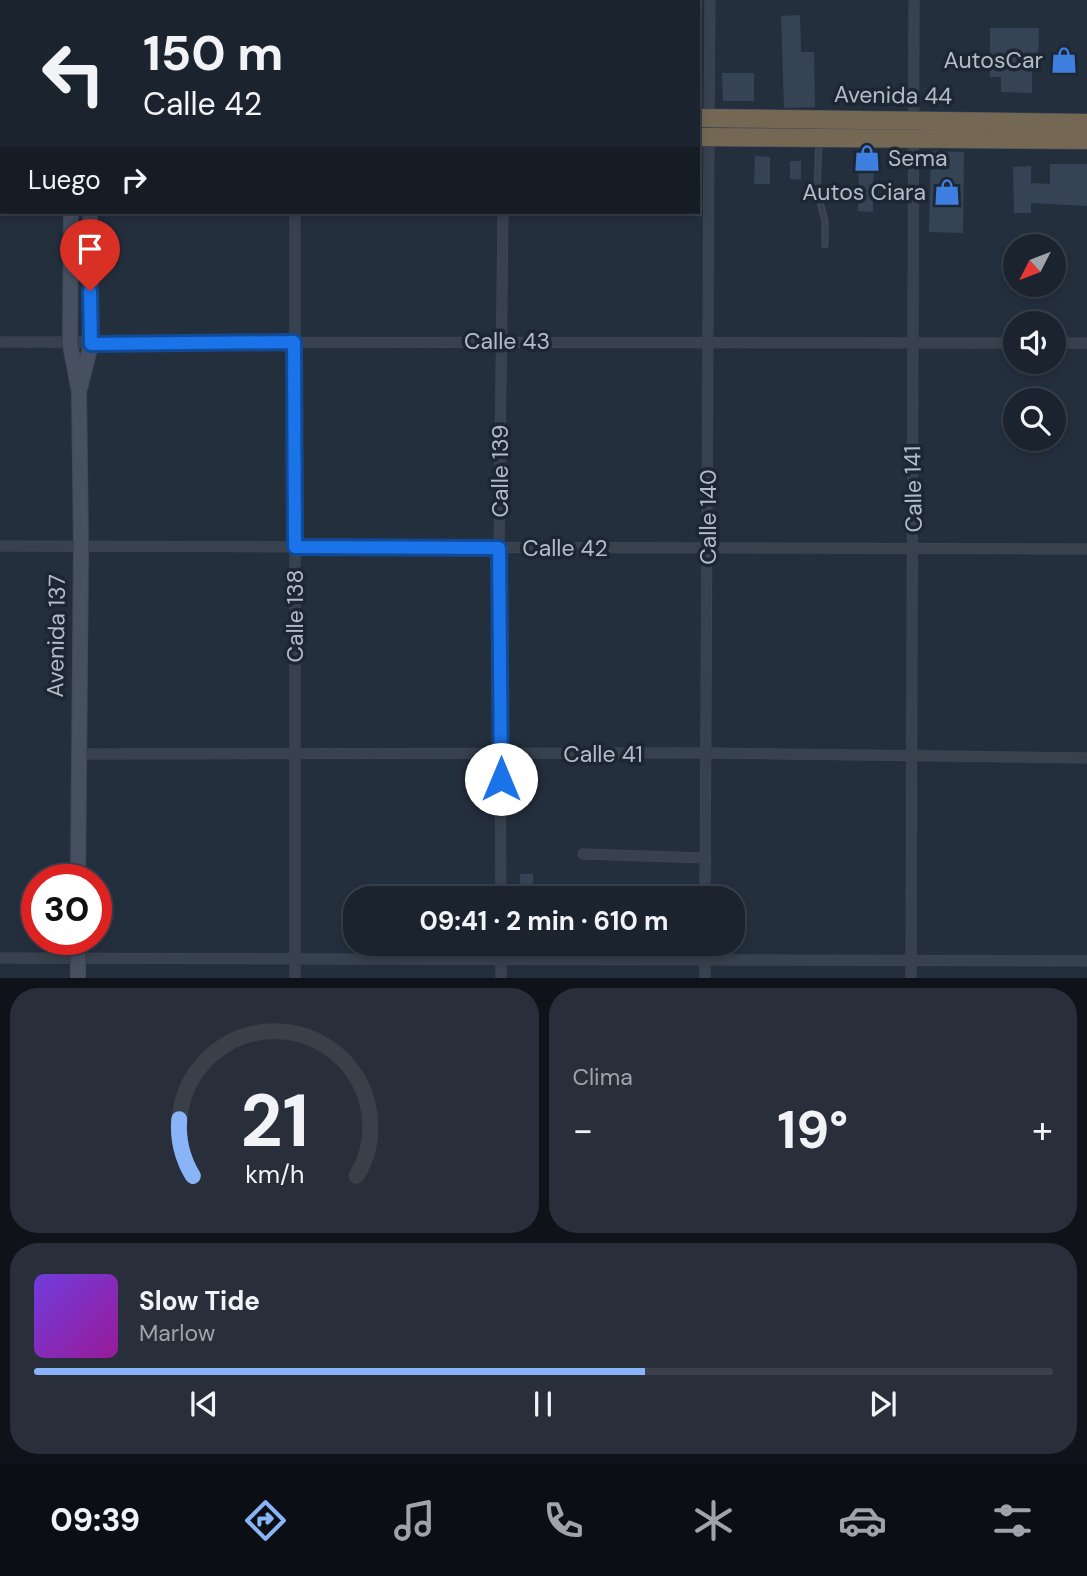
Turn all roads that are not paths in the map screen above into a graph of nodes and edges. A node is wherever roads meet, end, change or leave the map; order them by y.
1 (710, 0) edge
2 (914, 0) edge
3 (704, 118) edge
4 (914, 119) junction
5 (1087, 122) edge
6 (704, 137) edge
7 (819, 138) junction
8 (914, 138) junction
9 (1087, 140) edge
10 (71, 214) edge
11 (90, 214) edge
12 (295, 214) edge
13 (503, 214) edge
14 (825, 245) dead end
15 (500, 341) junction
16 (0, 342) edge
17 (294, 342) junction
18 (708, 343) junction
19 (911, 343) junction
20 (1003, 343) edge
21 (1066, 343) edge
22 (1087, 343) edge
23 (70, 344) junction
24 (91, 344) junction
25 (79, 393) junction
26 (0, 546) edge
27 (81, 547) junction
28 (295, 547) junction
29 (708, 547) junction
30 (499, 548) junction
31 (914, 548) junction
32 (1087, 549) edge
33 (295, 753) junction
34 (77, 754) junction
35 (707, 754) junction
36 (501, 755) junction
37 (912, 756) junction
38 (1087, 758) edge
39 (583, 854) dead end
40 (706, 858) junction
41 (78, 864) edge
42 (501, 886) edge
43 (705, 886) edge
44 (78, 955) edge
45 (501, 956) edge
46 (705, 956) edge
47 (0, 958) edge
48 (78, 959) junction
49 (295, 959) junction
50 (501, 961) junction
51 (705, 961) junction
52 (912, 961) junction
53 (1087, 961) edge
54 (78, 978) edge
55 (295, 978) edge
56 (501, 978) edge
57 (705, 978) edge
58 (912, 978) edge

1 - 3 street
2 - 4 street, Calle 141
3 - 4 highway, Avenida 44
4 - 5 highway, Avenida 44
4 - 8 street, Calle 141
6 - 7 highway, Avenida 44
6 - 18 street, Calle 140
7 - 8 highway, Avenida 44
7 - 14 lane
8 - 9 highway, Avenida 44
8 - 19 street, Calle 141
10 - 23 street, Avenida 137
11 - 24 street, Avenida 137
12 - 17 street, Calle 138
13 - 15 street, Calle 139
15 - 17 street, Calle 43
15 - 18 street, Calle 43
15 - 30 street, Calle 139
16 - 23 street, Calle 43
17 - 24 street, Calle 43
17 - 28 street, Calle 138
18 - 19 street, Calle 43
18 - 29 street, Calle 140
19 - 20 street, Calle 43
19 - 31 street, Calle 141
21 - 22 street
23 - 24 street, Calle 43
23 - 25 street, Avenida 137
24 - 25 street, Avenida 137
25 - 27 street, Avenida 137
26 - 27 street, Calle 42
27 - 28 street, Calle 42
27 - 34 street, Avenida 137
28 - 30 street, Calle 42
28 - 33 street, Calle 138
29 - 30 street, Calle 42
29 - 31 street, Calle 42
29 - 35 street, Calle 140
30 - 36 street, Calle 139
31 - 32 street, Calle 42
31 - 37 street, Calle 141
33 - 34 street, Calle 41
33 - 36 street, Calle 41
33 - 49 street, Calle 138
34 - 41 street, Avenida 137
35 - 36 street, Calle 41
35 - 37 street, Calle 41
35 - 40 street, Calle 140
36 - 42 street, Calle 139
37 - 38 street, Calle 41
37 - 52 street, Calle 141
39 - 40 street
40 - 43 street, Calle 140
44 - 48 street
45 - 50 street
46 - 51 street
47 - 48 street
48 - 49 street
48 - 54 street
49 - 50 street
49 - 55 street, Calle 138
50 - 51 street
50 - 56 street
51 - 52 street
51 - 57 street
52 - 53 street
52 - 58 street, Calle 141

